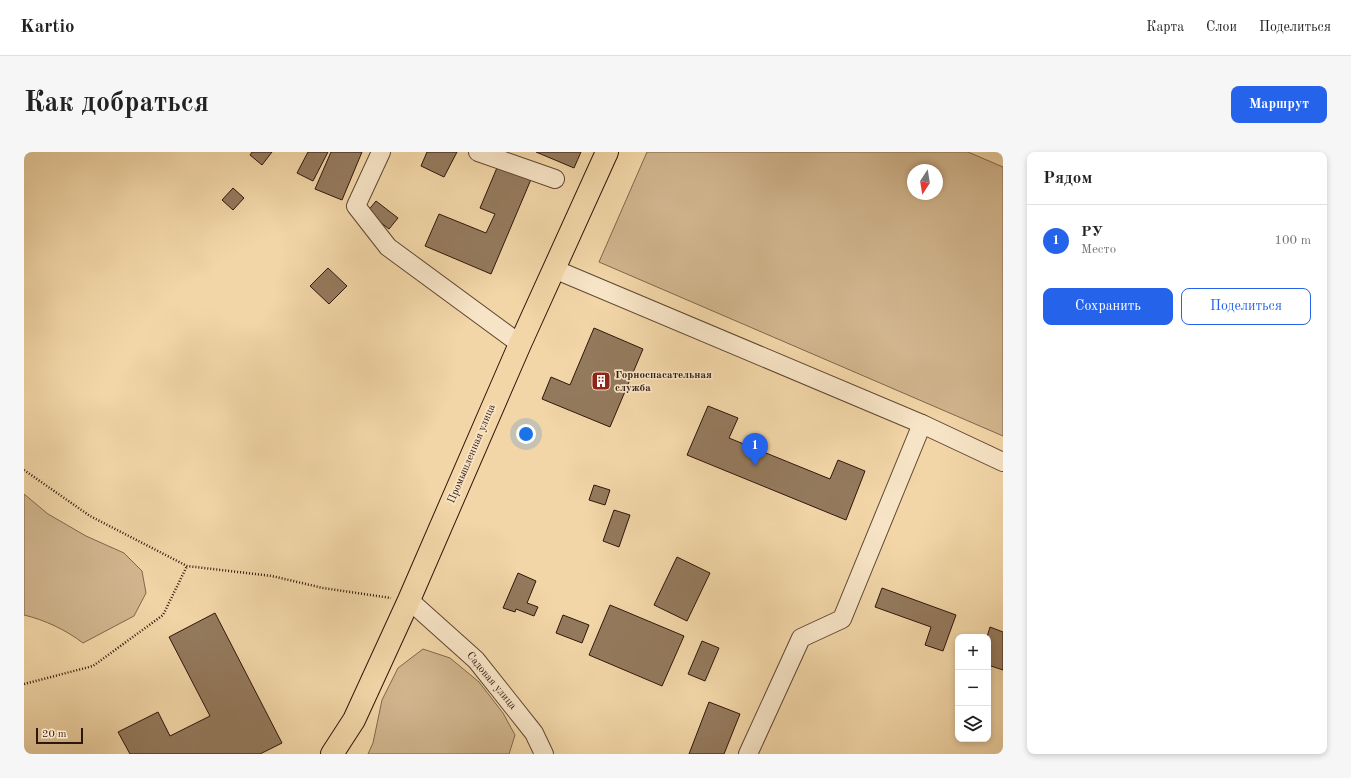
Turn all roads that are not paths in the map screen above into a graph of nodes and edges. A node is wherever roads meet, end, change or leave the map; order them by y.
1 (381, 152) edge
2 (478, 152) edge
3 (607, 152) edge
4 (555, 179) dead end
5 (554, 269) junction
6 (520, 344) junction
7 (922, 424) junction
8 (1003, 462) edge
9 (409, 600) junction
10 (534, 733) junction
11 (332, 754) edge
12 (544, 754) edge
13 (558, 754) edge
14 (748, 754) edge

1 - 6 street
2 - 4 street
3 - 5 main road, Промышленная улица
5 - 6 main road, Промышленная улица
5 - 7 street
6 - 9 main road, Промышленная улица
7 - 8 street
7 - 14 street
9 - 10 street, Садовая улица
9 - 11 main road, Промышленная улица
10 - 12 street, Садовая улица
10 - 13 street

